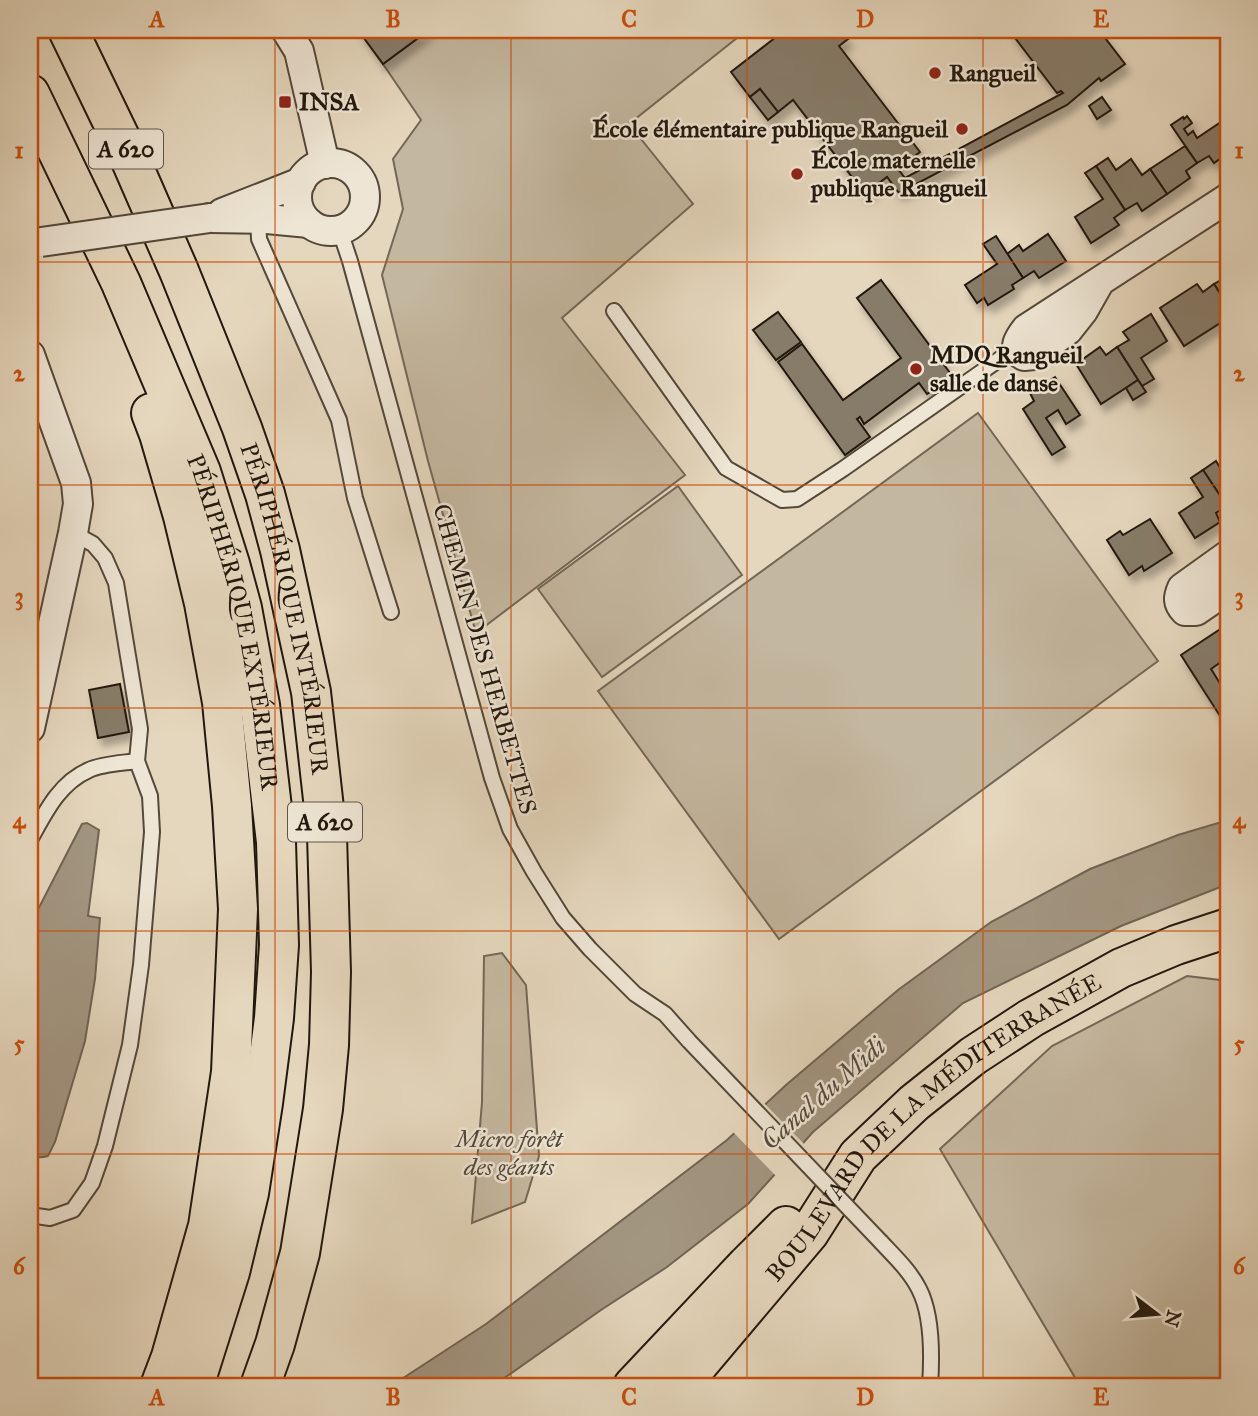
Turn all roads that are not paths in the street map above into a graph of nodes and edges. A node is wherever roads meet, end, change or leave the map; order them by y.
1 (68, 30) edge
2 (286, 30) edge
3 (30, 94) edge
4 (325, 164) junction
5 (301, 182) junction
6 (1228, 198) edge
7 (257, 210) junction
8 (309, 223) junction
9 (340, 231) junction
10 (35, 242) edge
11 (121, 283) junction
12 (614, 312) dead end
13 (1017, 347) joint
14 (30, 355) edge
15 (73, 533) junction
16 (1228, 555) edge
17 (1228, 589) edge
18 (391, 612) dead end
19 (30, 728) edge
20 (137, 761) junction
21 (30, 840) edge
22 (1228, 928) edge
23 (858, 1156) junction
24 (30, 1215) edge
25 (160, 1386) edge
26 (194, 1386) edge
27 (260, 1386) edge
28 (633, 1386) edge
29 (680, 1386) edge
30 (930, 1386) edge

1 - 27 main road, PÉRIPHÉRIQUE INTÉRIEUR / A 620
2 - 4 street
3 - 11 main road, PÉRIPHÉRIQUE EXTÉRIEUR / A 620
4 - 5 street
4 - 9 street
5 - 7 street
5 - 8 street
6 - 13 street
7 - 8 street
7 - 10 street, bridge
7 - 18 lane
8 - 9 street
9 - 30 lane, CHEMIN DES HERBETTES, bridge
11 - 25 main road
11 - 26 main road, PÉRIPHÉRIQUE EXTÉRIEUR / A 620
12 - 13 lane
14 - 15 street
15 - 19 street
15 - 20 lane
16 - 17 street
20 - 21 lane
20 - 24 lane
22 - 23 main road, BOULEVARD DE LA MÉDITERRANÉE
23 - 28 main road
23 - 29 main road, BOULEVARD DE LA MÉDITERRANÉE

